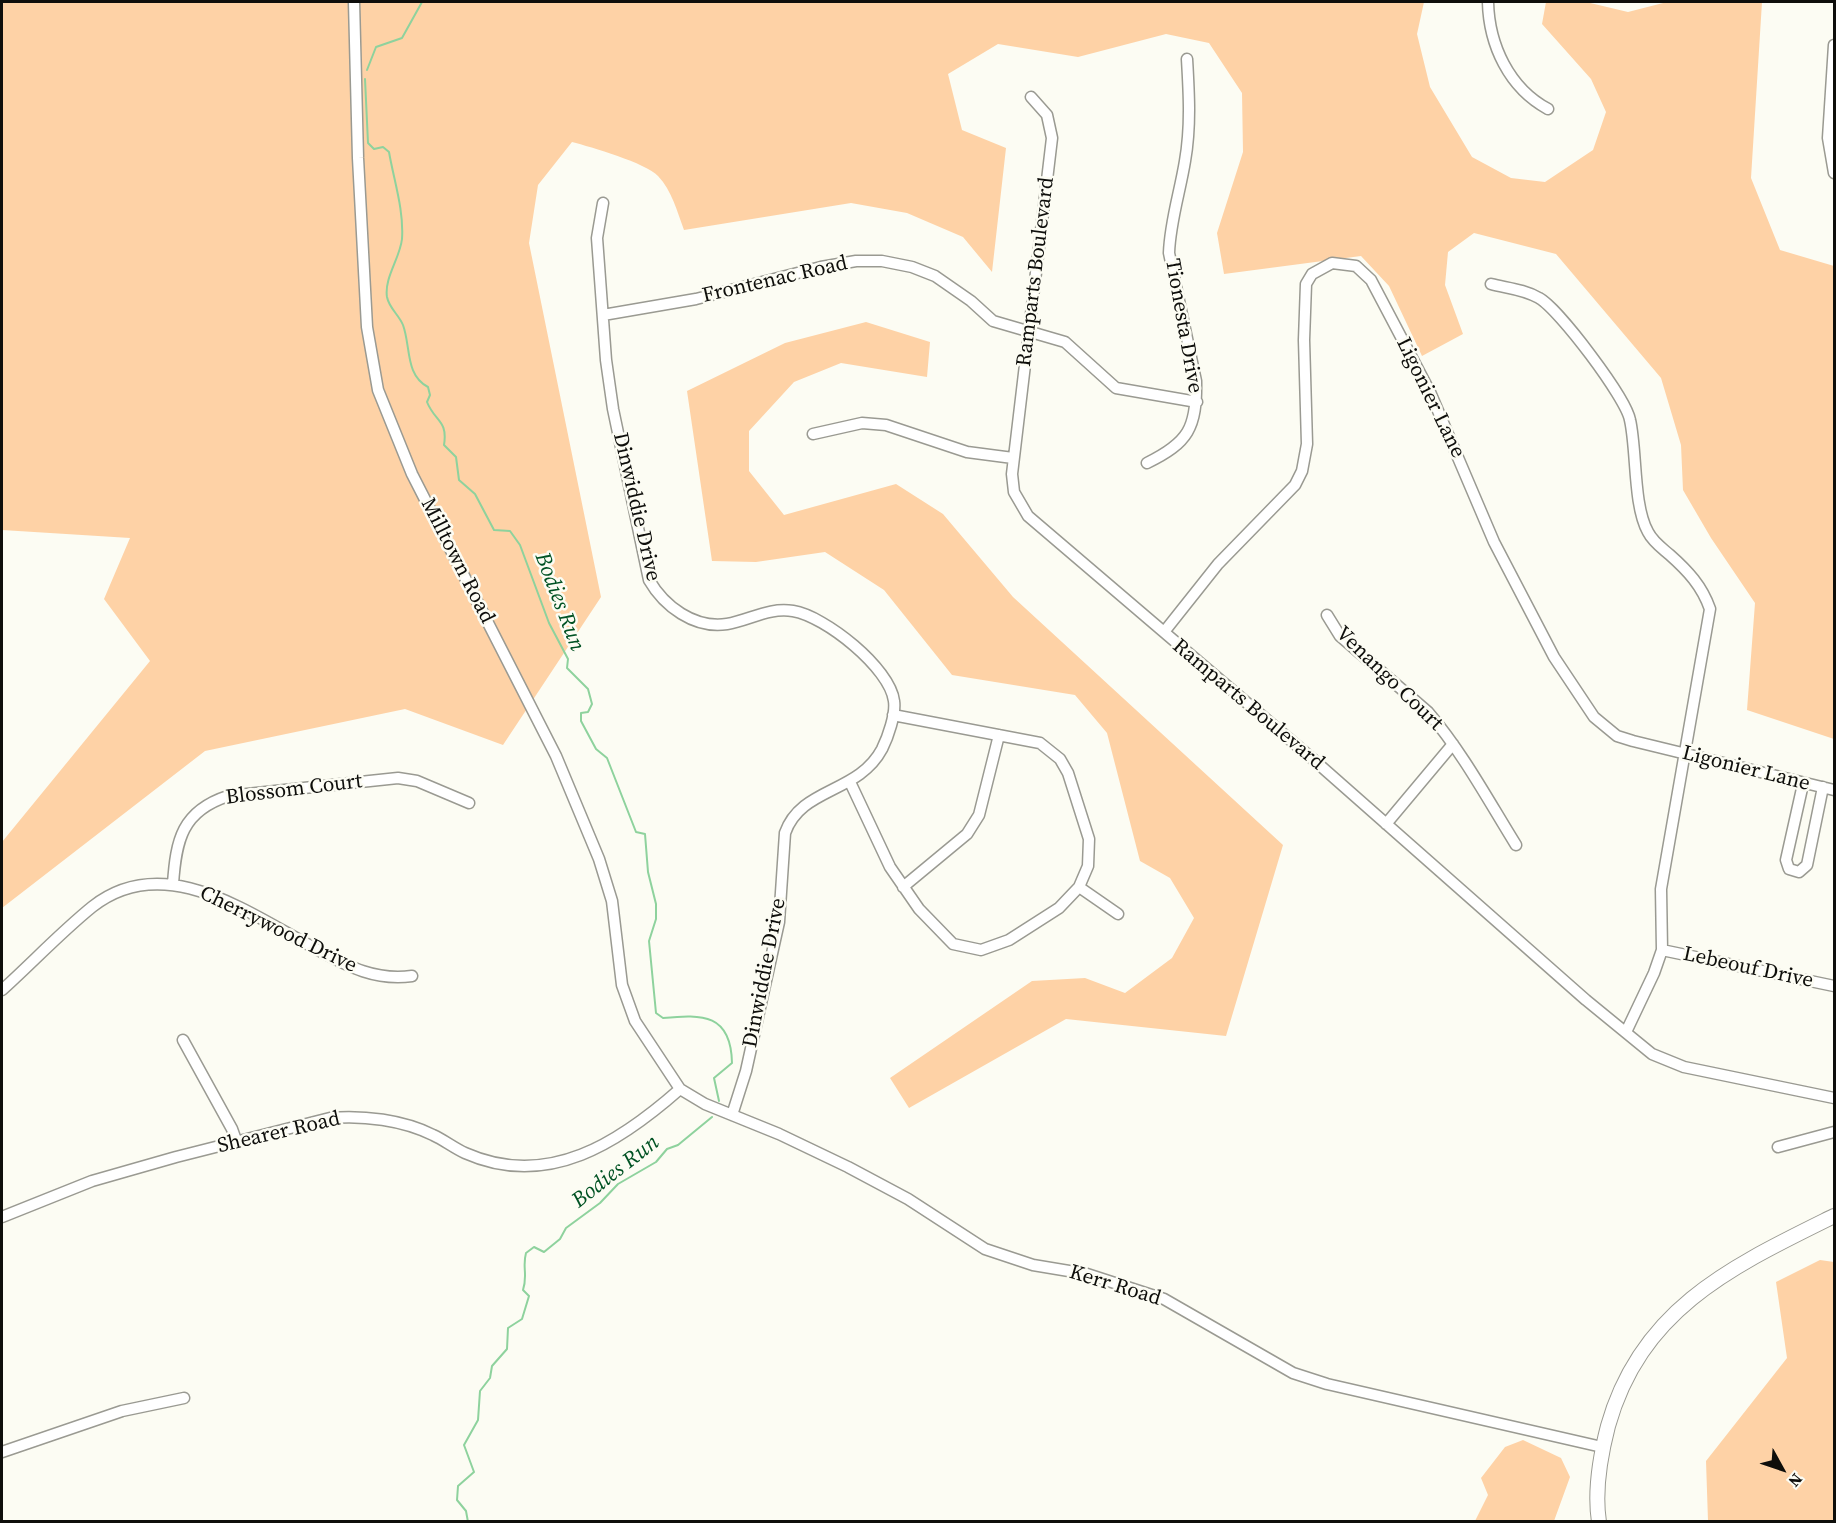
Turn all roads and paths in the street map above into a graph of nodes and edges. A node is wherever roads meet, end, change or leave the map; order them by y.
1 (354, 2) edge
2 (1488, 2) edge
3 (1834, 45) edge
4 (1187, 59) dead end
5 (1031, 97) dead end
6 (1548, 109) dead end
7 (1834, 173) edge
8 (603, 203) dead end
9 (1491, 284) dead end
10 (603, 315) junction
11 (1028, 332) junction
12 (1197, 402) junction
13 (813, 434) dead end
14 (1013, 458) junction
15 (1147, 463) dead end
16 (1327, 615) dead end
17 (1164, 632) junction
18 (893, 715) junction
19 (999, 735) junction
20 (1452, 744) junction
21 (1686, 754) junction
22 (850, 782) junction
23 (1803, 784) junction
24 (1823, 788) junction
25 (1834, 790) edge
26 (468, 803) dead end
27 (1386, 824) junction
28 (1516, 845) dead end
29 (173, 884) junction
30 (903, 887) junction
31 (1079, 887) junction
32 (1118, 914) dead end
33 (1662, 950) junction
34 (412, 976) dead end
35 (1834, 986) edge
36 (2, 990) edge
37 (1626, 1032) junction
38 (183, 1040) dead end
39 (680, 1089) junction
40 (1834, 1098) edge
41 (732, 1115) junction
42 (1834, 1132) edge
43 (237, 1143) junction
44 (1778, 1147) dead end
45 (2, 1216) edge
46 (1834, 1216) edge
47 (184, 1398) dead end
48 (1602, 1447) junction
49 (2, 1452) edge
50 (1599, 1521) edge

1 - 39 street, Milltown Road
2 - 6 street
3 - 7 street
4 - 12 street, Tionesta Drive
5 - 11 street, Ramparts Boulevard
8 - 10 street, Dinwiddie Drive
9 - 21 street
10 - 11 street, Frontenac Road
10 - 18 street, Dinwiddie Drive
11 - 12 street, Frontenac Road
11 - 14 street, Ramparts Boulevard
12 - 15 street, Tionesta Drive
13 - 14 street
14 - 17 street, Ramparts Boulevard
16 - 20 street, Venango Court
17 - 21 street, Ligonier Lane
17 - 27 street, Ramparts Boulevard
18 - 19 street
18 - 22 street, Dinwiddie Drive
19 - 30 street
19 - 31 street
20 - 27 street, Venango Court
20 - 28 street, Venango Court
21 - 23 street, Ligonier Lane
21 - 33 street
22 - 30 street
22 - 41 street, Dinwiddie Drive
23 - 24 street, Ligonier Lane
23 - 24 street
24 - 25 street, Ligonier Lane
26 - 29 street, Blossom Court
27 - 37 street, Ramparts Boulevard
29 - 34 street, Cherrywood Drive
29 - 36 street, Cherrywood Drive
30 - 31 street
31 - 32 street
33 - 35 street, Lebeouf Drive
33 - 37 street
37 - 40 street, Ramparts Boulevard
38 - 43 street
39 - 41 street, Kerr Road
39 - 43 street, Shearer Road
41 - 48 street, Kerr Road
42 - 44 street
43 - 45 street, Shearer Road
46 - 48 main road
47 - 49 street
48 - 50 main road

